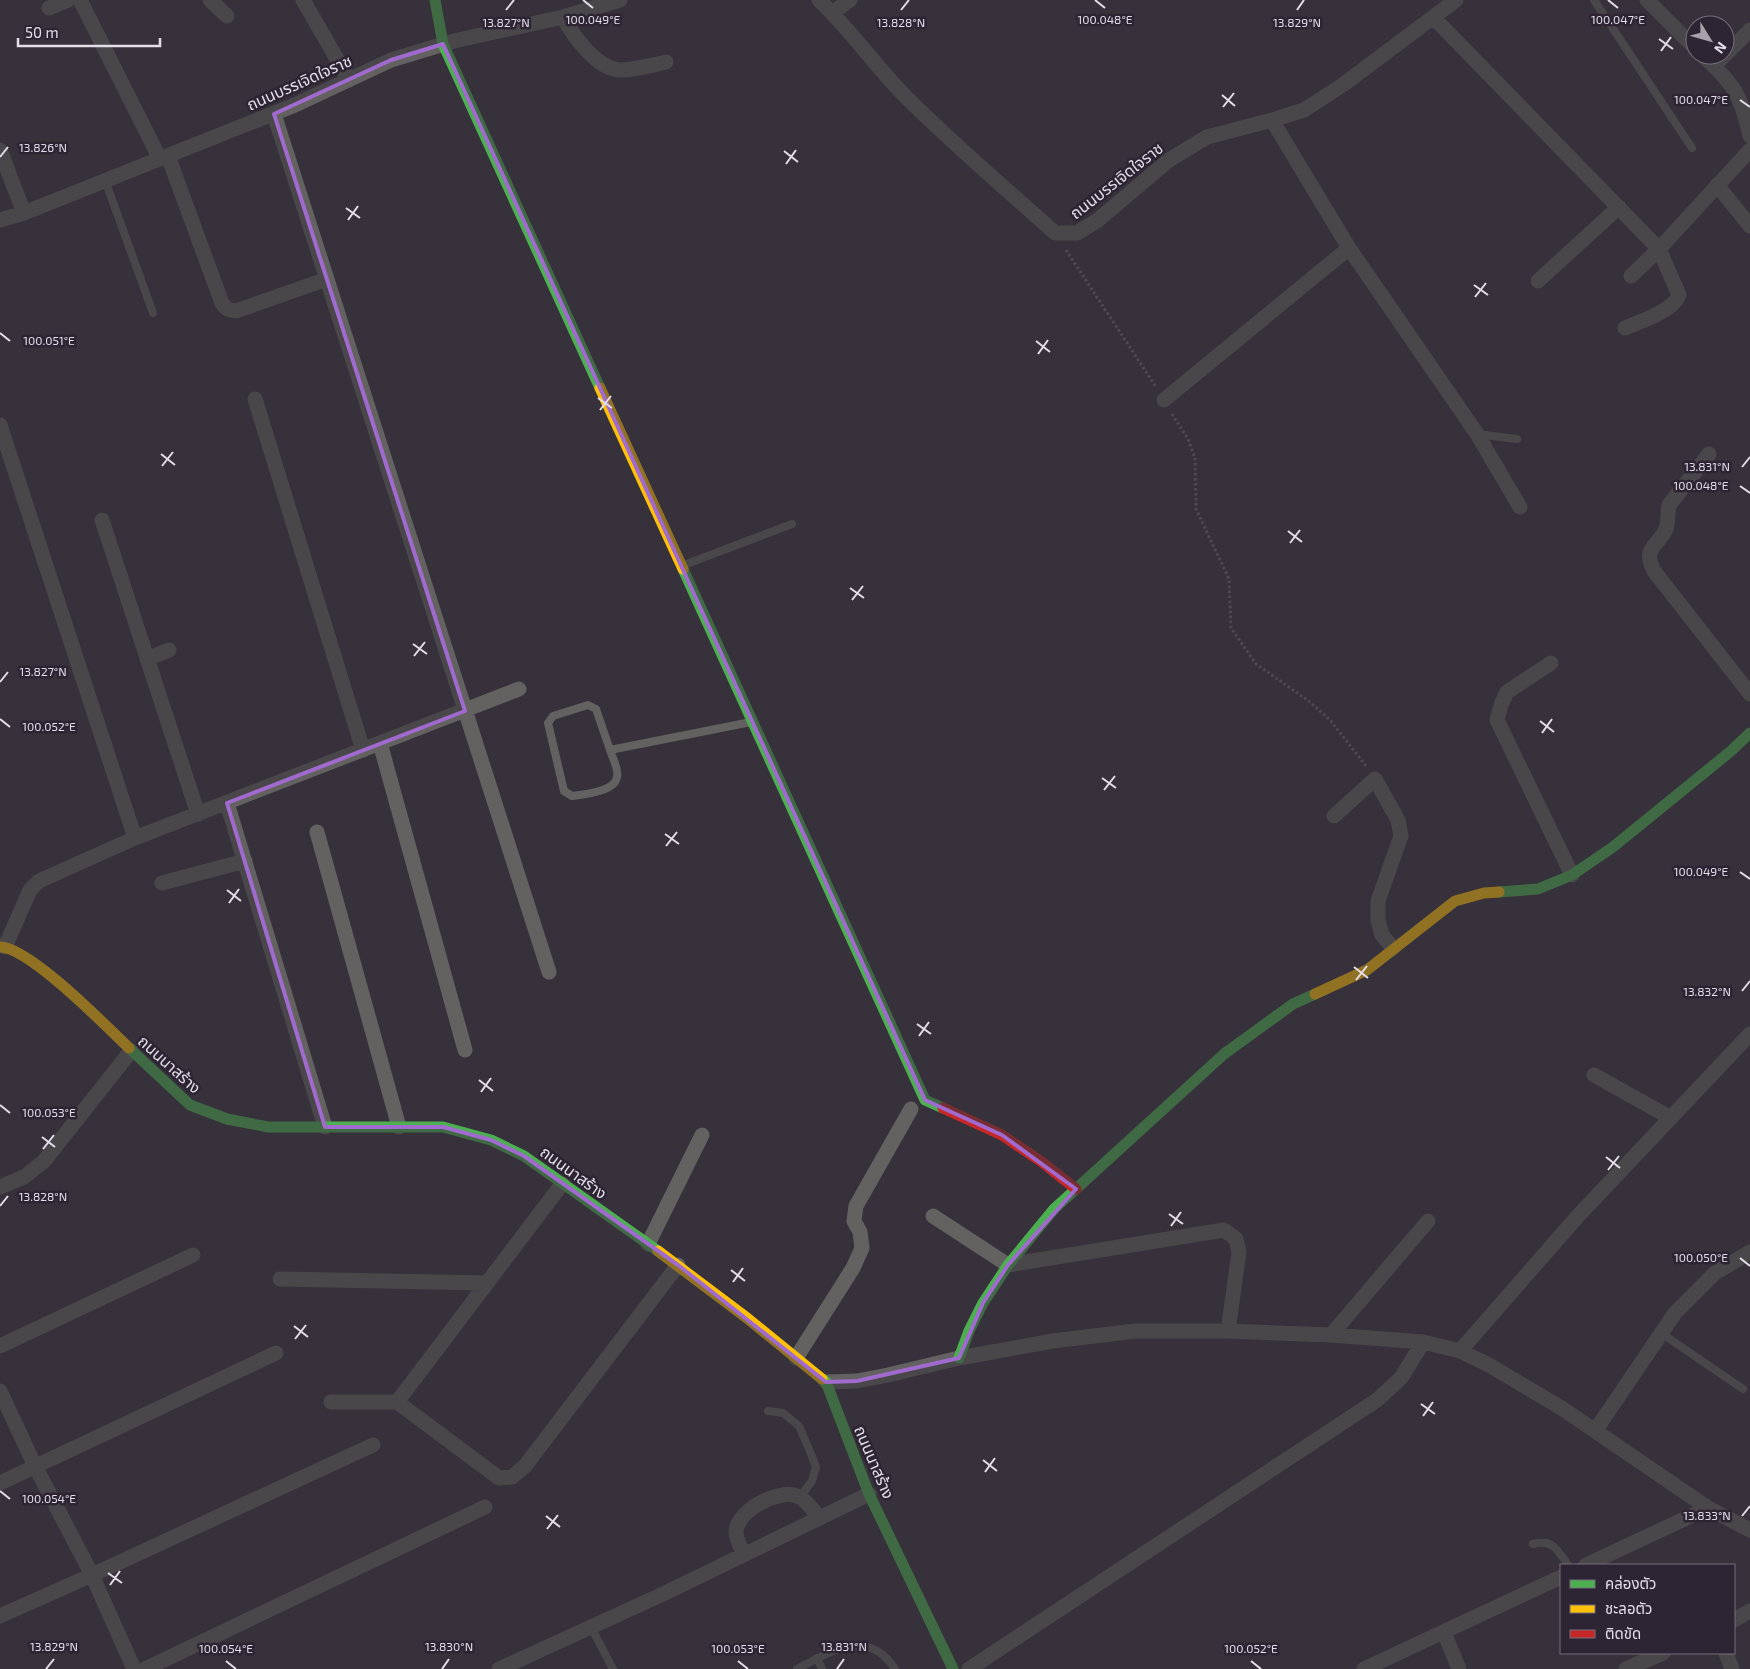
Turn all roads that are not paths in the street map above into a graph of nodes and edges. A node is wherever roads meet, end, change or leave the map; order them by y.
1 (68, 0) edge
2 (80, 0) edge
3 (210, 0) edge
4 (303, 0) edge
5 (435, 0) edge
6 (620, 0) edge
7 (819, 0) edge
8 (850, 0) edge
9 (1456, 0) edge
10 (1594, 0) edge
11 (1647, 0) edge
12 (49, 8) dead end
13 (832, 12) junction
14 (227, 16) dead end
15 (562, 17) junction
16 (1433, 17) junction
17 (1750, 30) edge
18 (1685, 38) edge
19 (443, 44) junction
20 (666, 62) dead end
21 (1714, 66) joint
22 (348, 80) junction
23 (274, 114) junction
24 (1272, 120) junction
25 (1750, 136) edge
26 (1692, 148) dead end
27 (0, 150) edge
28 (1750, 150) edge
29 (164, 157) junction
30 (105, 180) junction
31 (1717, 186) junction
32 (1619, 207) junction
33 (24, 212) junction
34 (0, 220) edge
35 (1750, 226) edge
36 (1349, 248) junction
37 (1659, 249) junction
38 (1631, 276) dead end
39 (327, 279) junction
40 (1538, 282) dead end
41 (153, 313) dead end
42 (1625, 328) dead end
43 (255, 399) dead end
44 (1164, 400) road end
45 (0, 425) edge
46 (1477, 434) junction
47 (1516, 439) dead end
48 (1709, 454) dead end
49 (1520, 507) dead end
50 (102, 520) dead end
51 (792, 524) dead end
52 (681, 566) junction
53 (169, 650) dead end
54 (147, 658) junction
55 (1551, 662) dead end
56 (519, 689) dead end
57 (1750, 694) edge
58 (464, 711) junction
59 (752, 722) junction
60 (1750, 733) edge
61 (380, 743) junction
62 (363, 750) junction
63 (610, 750) junction
64 (227, 803) junction
65 (198, 814) junction
66 (1334, 816) dead end
67 (317, 832) dead end
68 (135, 838) junction
69 (245, 862) junction
70 (1572, 875) junction
71 (162, 883) dead end
72 (3, 947) edge
73 (1393, 948) junction
74 (548, 972) dead end
75 (1750, 1034) edge
76 (465, 1050) dead end
77 (131, 1051) junction
78 (1594, 1075) dead end
79 (911, 1109) dead end
80 (1671, 1118) junction
81 (325, 1127) junction
82 (399, 1127) junction
83 (702, 1135) dead end
84 (562, 1184) junction
85 (0, 1187) edge
86 (1076, 1189) junction
87 (933, 1216) dead end
88 (1428, 1220) dead end
89 (648, 1244) junction
90 (1750, 1252) edge
91 (192, 1255) dead end
92 (678, 1265) junction
93 (1008, 1265) junction
94 (280, 1279) dead end
95 (487, 1284) junction
96 (1228, 1331) junction
97 (1661, 1333) junction
98 (1331, 1334) junction
99 (1424, 1342) junction
100 (0, 1346) edge
101 (1460, 1351) junction
102 (276, 1353) dead end
103 (796, 1358) junction
104 (959, 1358) junction
105 (826, 1382) junction
106 (1743, 1389) dead end
107 (0, 1391) edge
108 (331, 1402) dead end
109 (397, 1402) junction
110 (768, 1411) dead end
111 (1595, 1431) junction
112 (373, 1445) dead end
113 (36, 1466) junction
114 (0, 1483) edge
115 (869, 1494) junction
116 (800, 1497) junction
117 (485, 1507) dead end
118 (1708, 1508) junction
119 (820, 1518) junction
120 (1750, 1530) edge
121 (1533, 1544) dead end
122 (744, 1554) junction
123 (1567, 1564) edge
124 (1588, 1564) edge
125 (92, 1575) junction
126 (1560, 1577) edge
127 (1750, 1611) edge
128 (0, 1616) edge
129 (1735, 1619) edge
130 (591, 1627) junction
131 (1444, 1632) junction
132 (1661, 1654) edge
133 (1726, 1654) edge
134 (817, 1658) junction
135 (134, 1669) edge
136 (145, 1669) edge
137 (500, 1669) edge
138 (613, 1669) edge
139 (797, 1669) edge
140 (822, 1669) edge
141 (895, 1669) edge
142 (954, 1669) edge
143 (969, 1669) edge
144 (1364, 1669) edge
145 (1459, 1669) edge
146 (1626, 1669) edge
147 (1732, 1669) edge

1 - 12 street
2 - 29 street
3 - 14 street
4 - 22 street
5 - 19 street
6 - 15 street, ถนนบรรเจิดใจราช
7 - 13 street, ถนนบรรเจิดใจราช
8 - 13 street
9 - 16 street, ถนนบรรเจิดใจราช
10 - 26 lane
11 - 18 street
13 - 24 street, ถนนบรรเจิดใจราช
15 - 19 street, ถนนบรรเจิดใจราช
15 - 20 street
16 - 24 street, ถนนบรรเจิดใจราช
16 - 32 street
17 - 21 street
19 - 22 street, ถนนบรรเจิดใจราช
19 - 52 street
21 - 25 street
22 - 23 street, ถนนบรรเจิดใจราช
23 - 29 street, ถนนบรรเจิดใจราช
23 - 39 street
24 - 36 street
27 - 33 street
28 - 31 street
29 - 30 street, ถนนบรรเจิดใจราช
29 - 39 street
30 - 33 street, ถนนบรรเจิดใจราช
30 - 41 lane
31 - 35 street
31 - 37 street
32 - 37 street
32 - 40 street
33 - 34 street, ถนนบรรเจิดใจราช
36 - 44 street
36 - 46 street
37 - 38 street
37 - 42 street
39 - 58 street
43 - 62 street
45 - 68 street
46 - 47 lane
46 - 49 street
48 - 57 street
50 - 54 street
51 - 52 lane
52 - 59 street
53 - 54 street
54 - 65 street
55 - 70 street
56 - 58 street
58 - 61 street
58 - 74 street
59 - 63 lane
59 - 86 street
60 - 70 street
61 - 62 street
61 - 76 street
62 - 64 street
63 - 63 lane
64 - 65 street
64 - 69 street
65 - 68 street
66 - 73 street
67 - 82 street
68 - 72 street
69 - 71 street
69 - 81 street
70 - 73 street
72 - 77 street, ถนนนาสร้าง
73 - 86 street
75 - 80 street
77 - 81 street, ถนนนาสร้าง
77 - 85 street
78 - 80 street
79 - 103 street
80 - 101 street
81 - 82 street, ถนนนาสร้าง
82 - 84 street, ถนนนาสร้าง
83 - 89 street
84 - 89 street, ถนนนาสร้าง
84 - 95 street
86 - 93 street
87 - 93 street
88 - 98 street
89 - 92 street, ถนนนาสร้าง
90 - 97 street
91 - 100 street
92 - 103 street, ถนนนาสร้าง
92 - 109 street
93 - 96 street
93 - 104 street
94 - 95 street
95 - 109 street
96 - 98 street
96 - 104 street
97 - 106 lane
97 - 111 street
98 - 99 street
99 - 101 street
99 - 143 street
101 - 111 street
102 - 113 street
103 - 105 street, ถนนนาสร้าง
104 - 105 street
105 - 115 street, ถนนนาสร้าง
107 - 113 street
108 - 109 street
110 - 116 lane
111 - 118 street
112 - 125 street
113 - 114 street
113 - 125 street
115 - 119 street
115 - 142 street, ถนนนาสร้าง
116 - 119 street
116 - 122 street
117 - 136 street
118 - 120 street
118 - 124 street
119 - 122 street
121 - 123 lane
122 - 130 street
125 - 128 street
125 - 135 street
126 - 131 street
127 - 129 street
130 - 137 street
130 - 138 lane
131 - 144 street
131 - 145 street
132 - 146 street
133 - 147 street
134 - 139 lane
134 - 140 lane
134 - 141 lane

